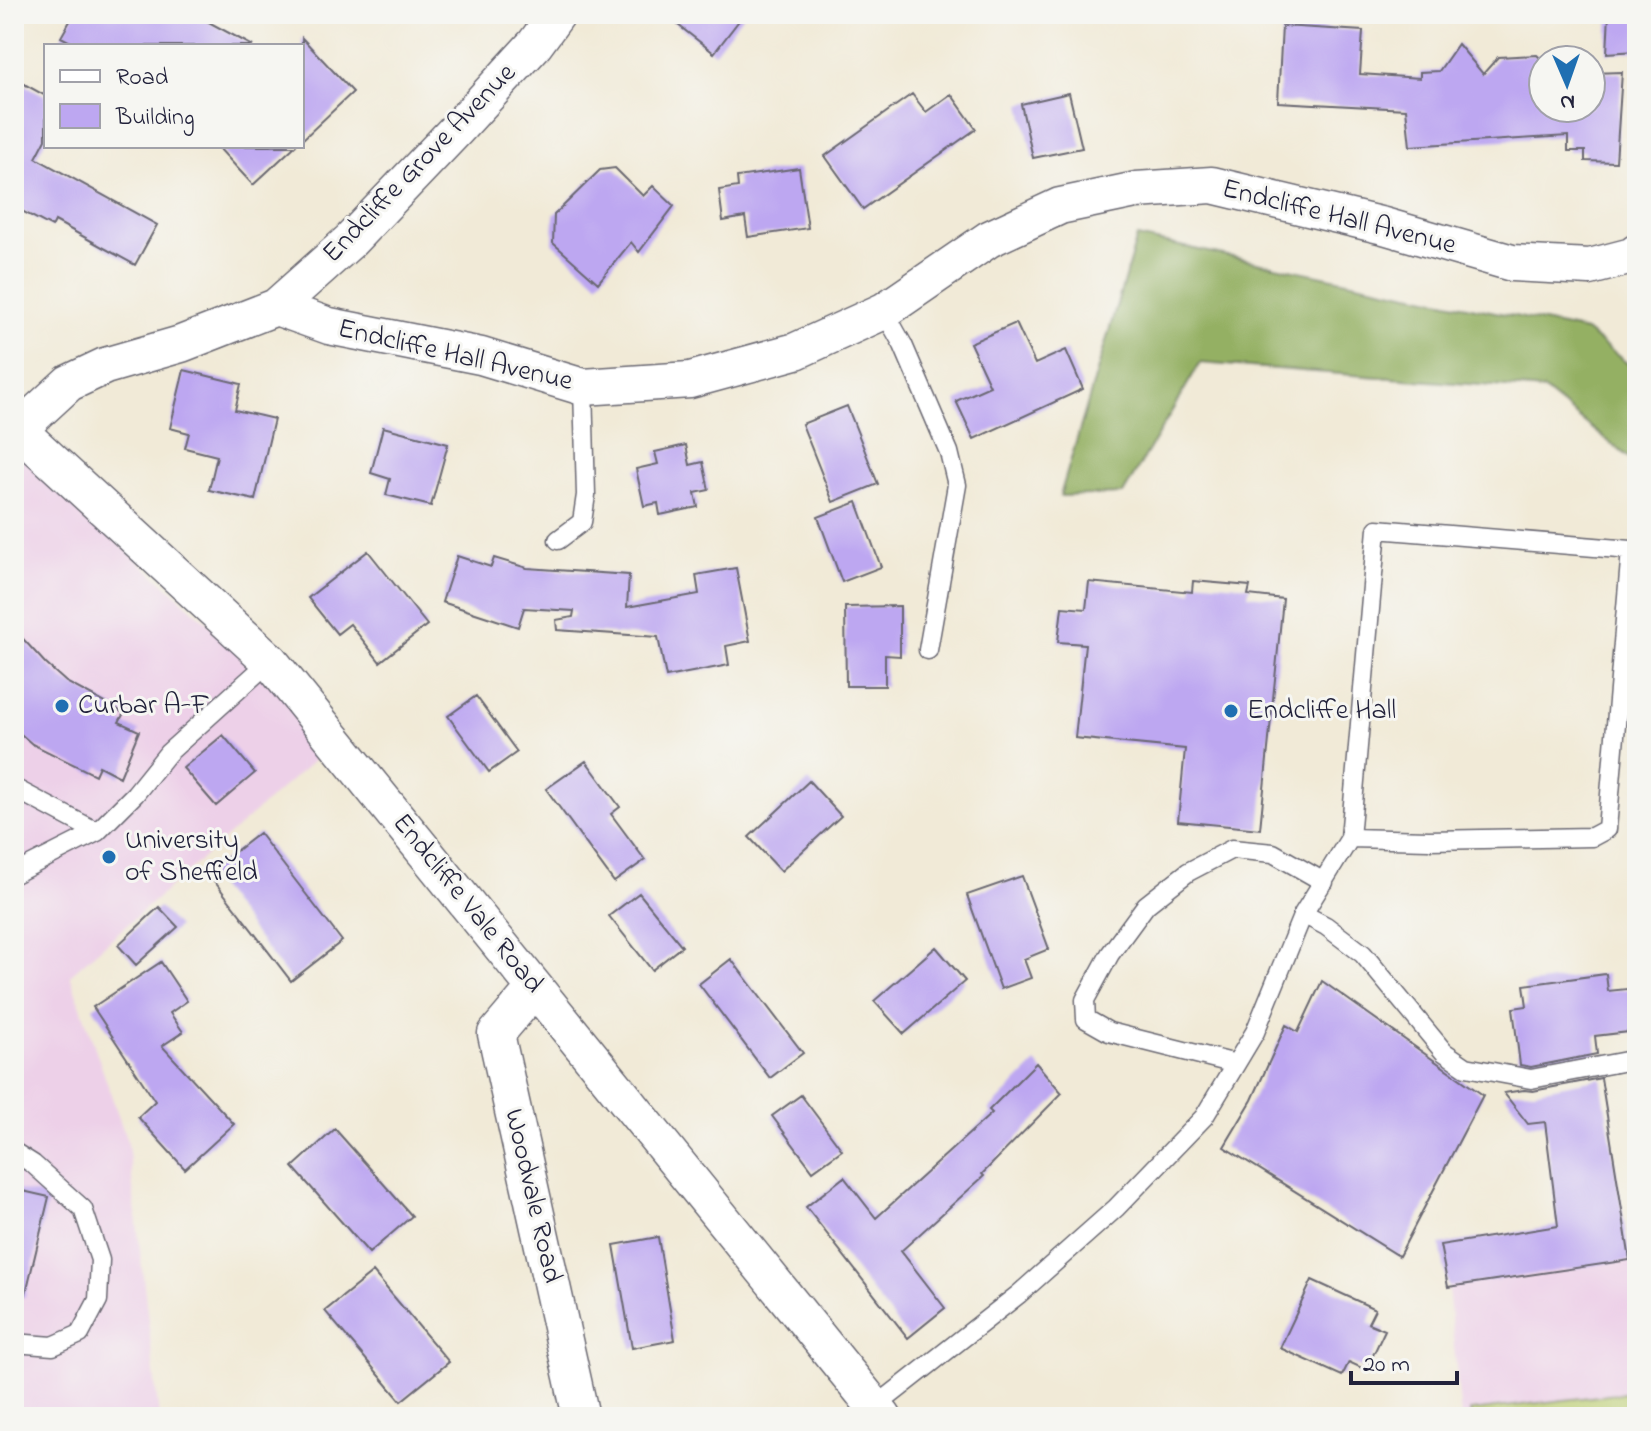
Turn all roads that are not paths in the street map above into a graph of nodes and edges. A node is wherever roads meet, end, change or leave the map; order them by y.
1 (557, 14) edge
2 (1635, 258) edge
3 (276, 307) junction
4 (884, 311) junction
5 (583, 387) junction
6 (16, 428) edge
7 (558, 540) dead end
8 (928, 650) dead end
9 (270, 661) junction
10 (14, 788) edge
11 (97, 832) junction
12 (1350, 838) junction
13 (14, 874) edge
14 (1324, 882) junction
15 (1303, 914) junction
16 (535, 988) junction
17 (1637, 1059) edge
18 (1236, 1064) junction
19 (14, 1152) edge
20 (14, 1343) edge
21 (879, 1412) edge
22 (581, 1417) edge

1 - 3 street, Endcliffe Grove Avenue
2 - 4 street, Endcliffe Hall Avenue
3 - 5 street, Endcliffe Hall Avenue
3 - 6 street
4 - 5 street, Endcliffe Hall Avenue
4 - 8 lane
5 - 7 lane
6 - 9 street, Endcliffe Vale Road
9 - 11 lane
9 - 16 street, Endcliffe Vale Road
10 - 11 lane
11 - 13 lane
12 - 12 lane
12 - 14 lane
14 - 15 lane
14 - 18 lane
15 - 17 lane
15 - 18 lane
16 - 21 street, Endcliffe Vale Road
16 - 22 street, Woodvale Road
18 - 21 lane
19 - 20 lane

